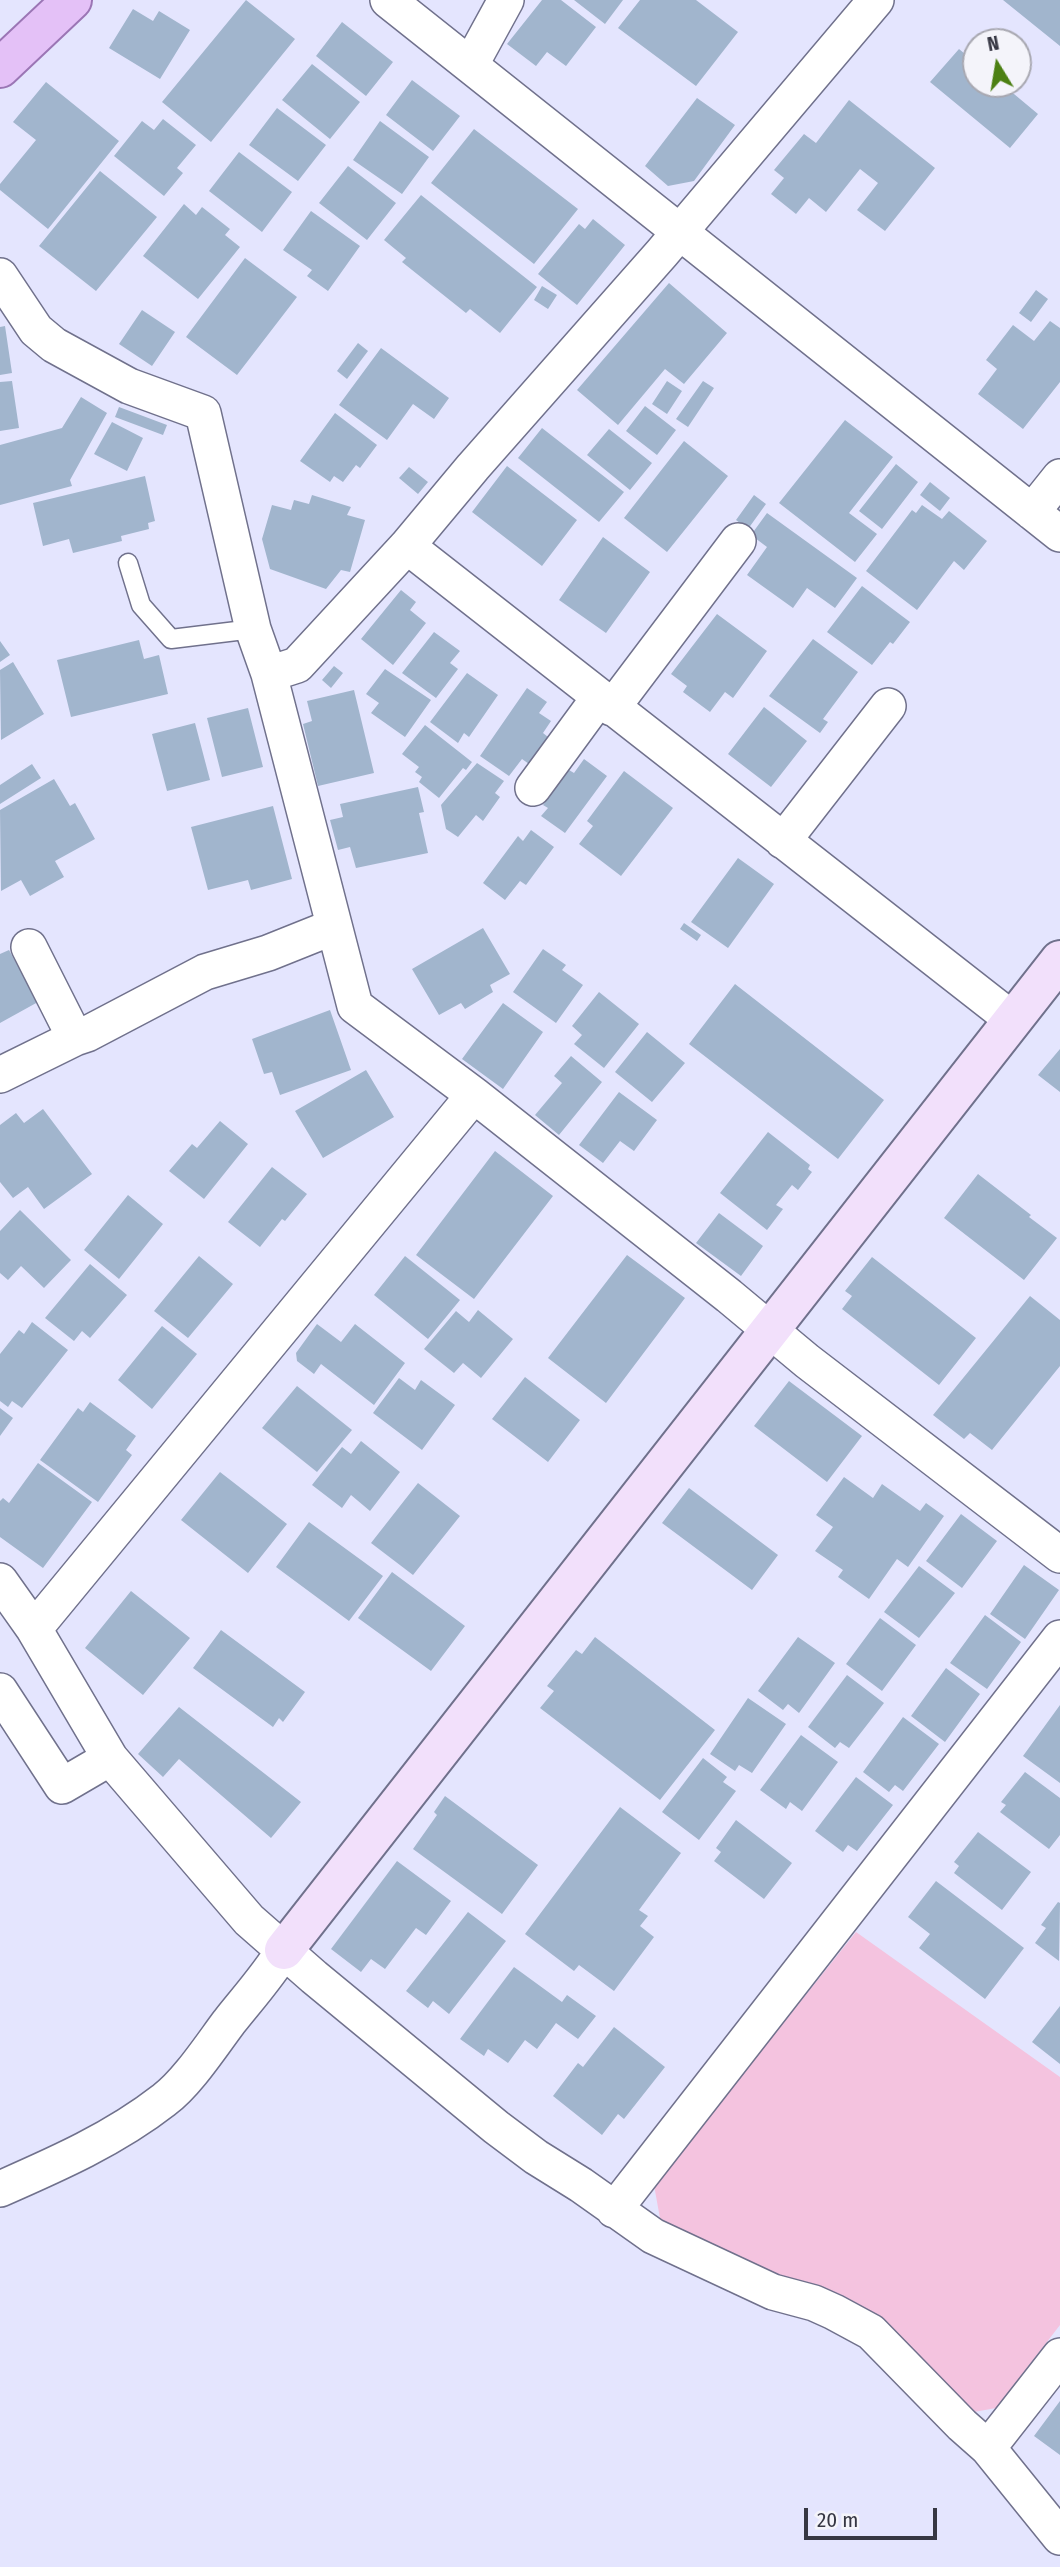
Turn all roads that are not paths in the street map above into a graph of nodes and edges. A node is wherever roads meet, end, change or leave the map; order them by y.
1 (72, 0) edge
2 (388, 0) edge
3 (506, 0) edge
4 (876, 0) edge
5 (471, 64) junction
6 (0, 68) edge
7 (678, 232) junction
8 (0, 276) edge
9 (1060, 477) edge
10 (1032, 512) junction
11 (1060, 534) edge
12 (738, 541) dead end
13 (407, 546) junction
14 (128, 563) dead end
15 (253, 629) junction
16 (269, 674) junction
17 (606, 703) junction
18 (888, 706) dead end
19 (533, 788) dead end
20 (783, 841) junction
21 (332, 927) junction
22 (29, 947) dead end
23 (1060, 960) edge
24 (1013, 1020) junction
25 (75, 1038) junction
26 (0, 1075) edge
27 (474, 1095) junction
28 (770, 1330) junction
29 (1060, 1555) edge
30 (0, 1581) edge
31 (34, 1629) junction
32 (1060, 1638) edge
33 (0, 1691) edge
34 (110, 1758) junction
35 (284, 1950) junction
36 (0, 2189) edge
37 (614, 2210) junction
38 (1060, 2357) edge
39 (988, 2448) junction
40 (1060, 2537) edge

1 - 6 main road
2 - 5 street
3 - 5 street
4 - 7 street
5 - 7 street
7 - 10 street
7 - 13 street
8 - 15 street
9 - 10 street
10 - 11 street
12 - 17 street
13 - 16 street
13 - 17 street
14 - 15 lane
15 - 16 street
16 - 21 street
17 - 19 street
17 - 20 street
18 - 20 street
20 - 24 street
21 - 25 street
21 - 27 street
22 - 25 street
23 - 24 street
24 - 28 street
25 - 26 street
27 - 28 street
27 - 31 street
28 - 29 street
28 - 35 street
30 - 31 street
31 - 34 street
32 - 37 street
33 - 34 street
34 - 35 street
35 - 36 street
35 - 37 street
37 - 39 street
38 - 39 street
39 - 40 street

